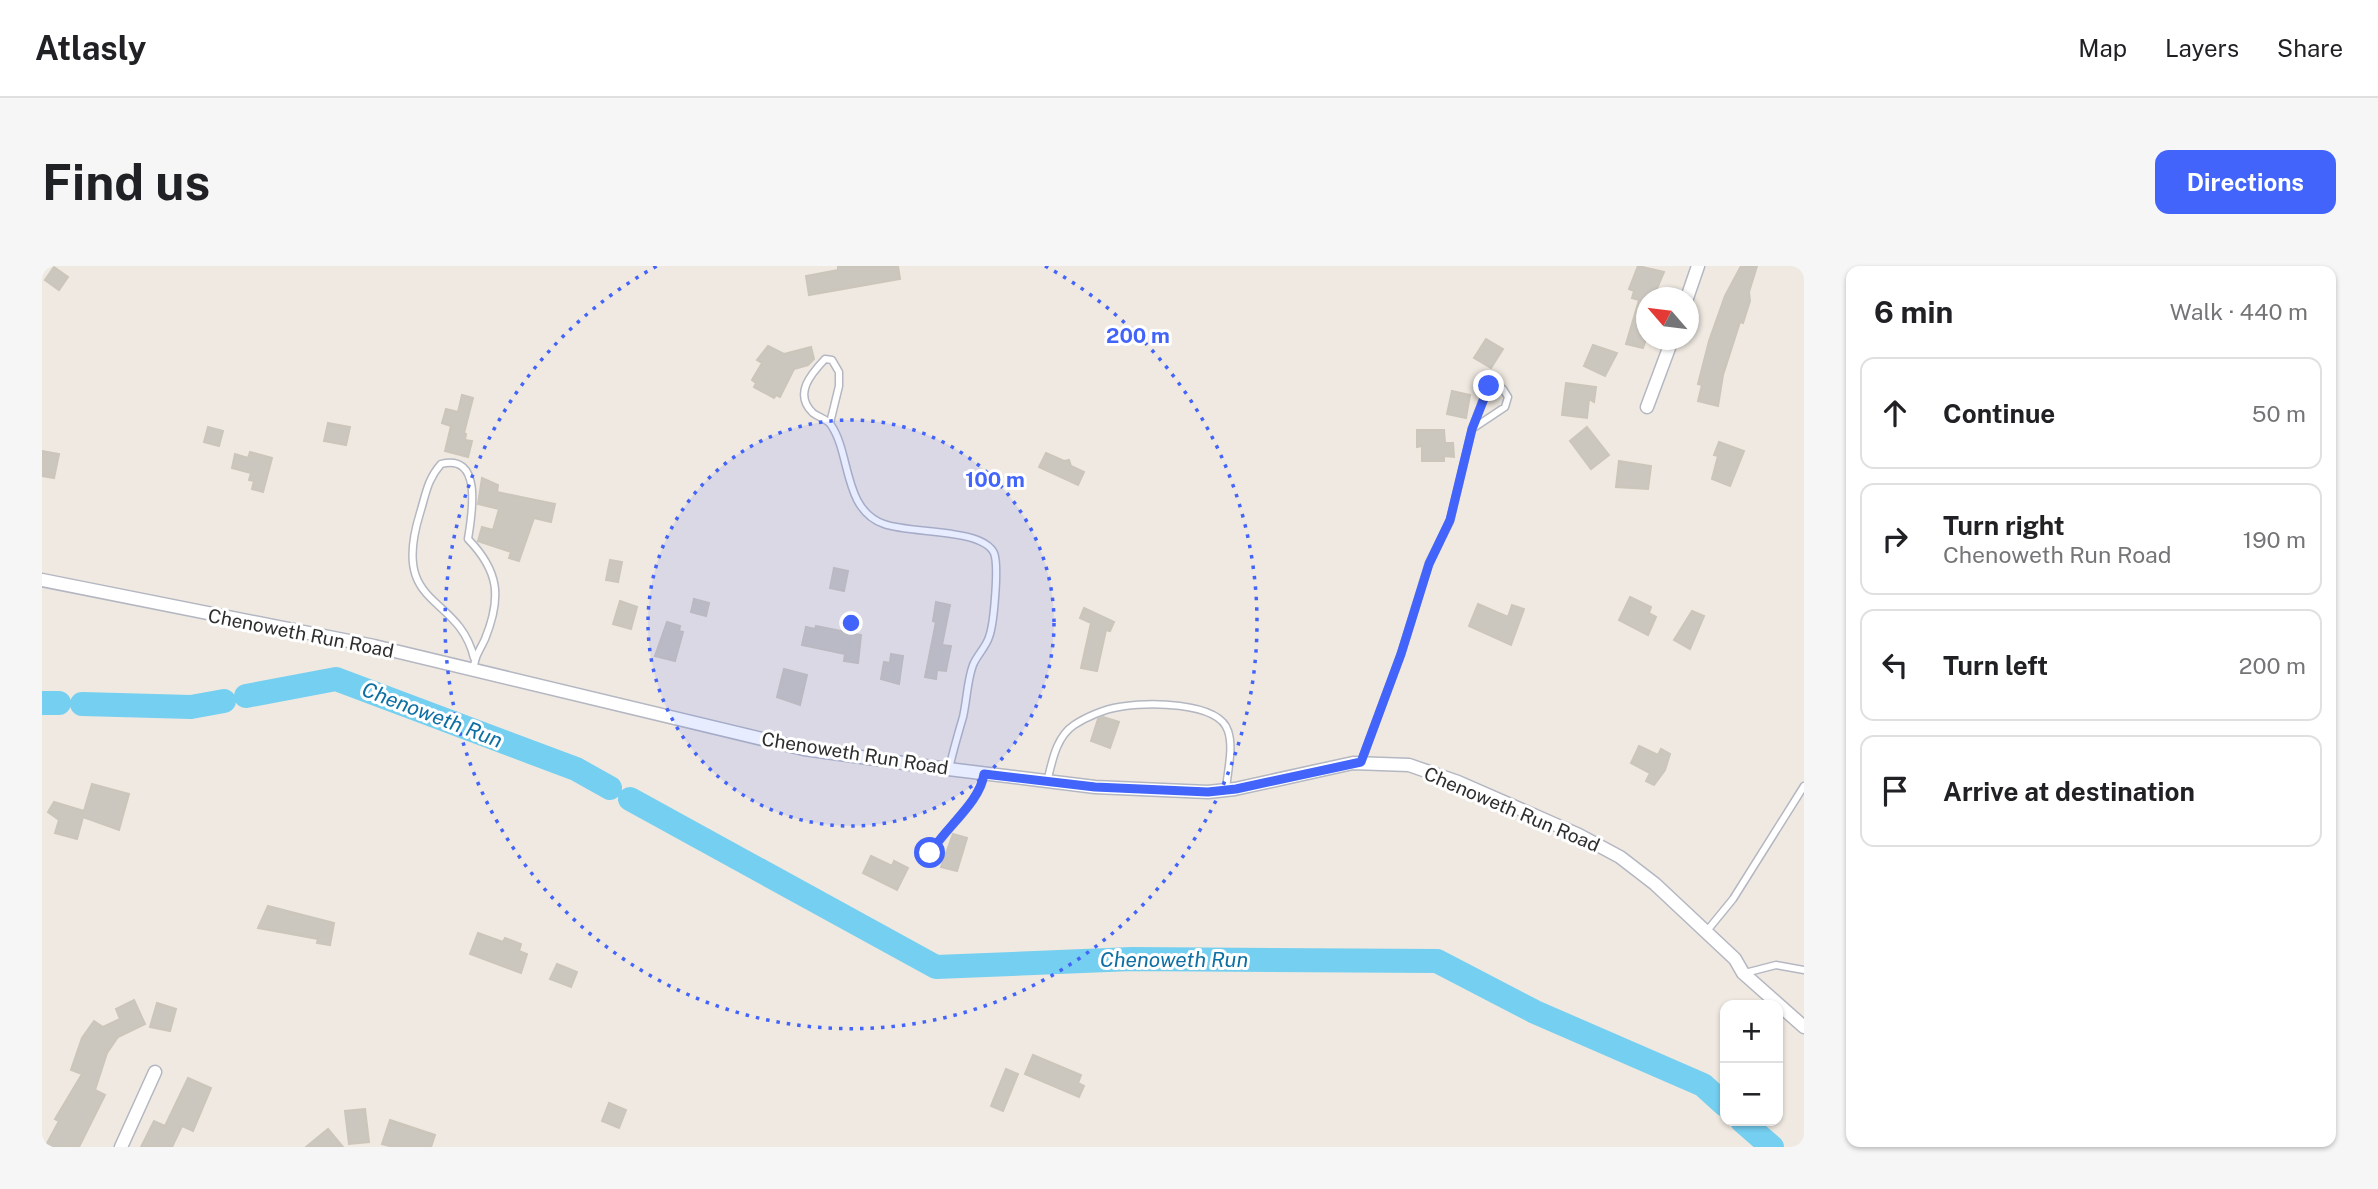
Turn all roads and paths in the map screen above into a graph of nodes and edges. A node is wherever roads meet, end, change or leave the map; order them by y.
1 (1698, 266) edge
2 (1691, 287) edge
3 (1668, 350) edge
4 (1647, 407) dead end
5 (830, 424) junction
6 (1472, 429) junction
7 (42, 580) edge
8 (474, 664) junction
9 (1361, 762) junction
10 (949, 769) junction
11 (984, 774) junction
12 (1047, 782) junction
13 (1804, 786) edge
14 (1226, 790) junction
15 (930, 853) dead end
16 (1706, 932) junction
17 (1804, 970) edge
18 (1743, 973) junction
19 (1804, 1027) edge
20 (155, 1072) dead end
21 (121, 1147) edge

1 - 2 street
3 - 4 street
5 - 5 lane
5 - 10 lane
6 - 6 lane
6 - 9 lane
7 - 8 street, Chenoweth Run Road
8 - 8 lane
8 - 10 street, Chenoweth Run Road
9 - 14 street, Chenoweth Run Road
9 - 16 street, Chenoweth Run Road
10 - 11 street, Chenoweth Run Road
11 - 12 street, Chenoweth Run Road
11 - 15 lane
12 - 14 street, Chenoweth Run Road
12 - 14 lane
13 - 16 lane
16 - 18 street, Chenoweth Run Road
17 - 18 lane
18 - 19 street, Chenoweth Run Road
20 - 21 street

